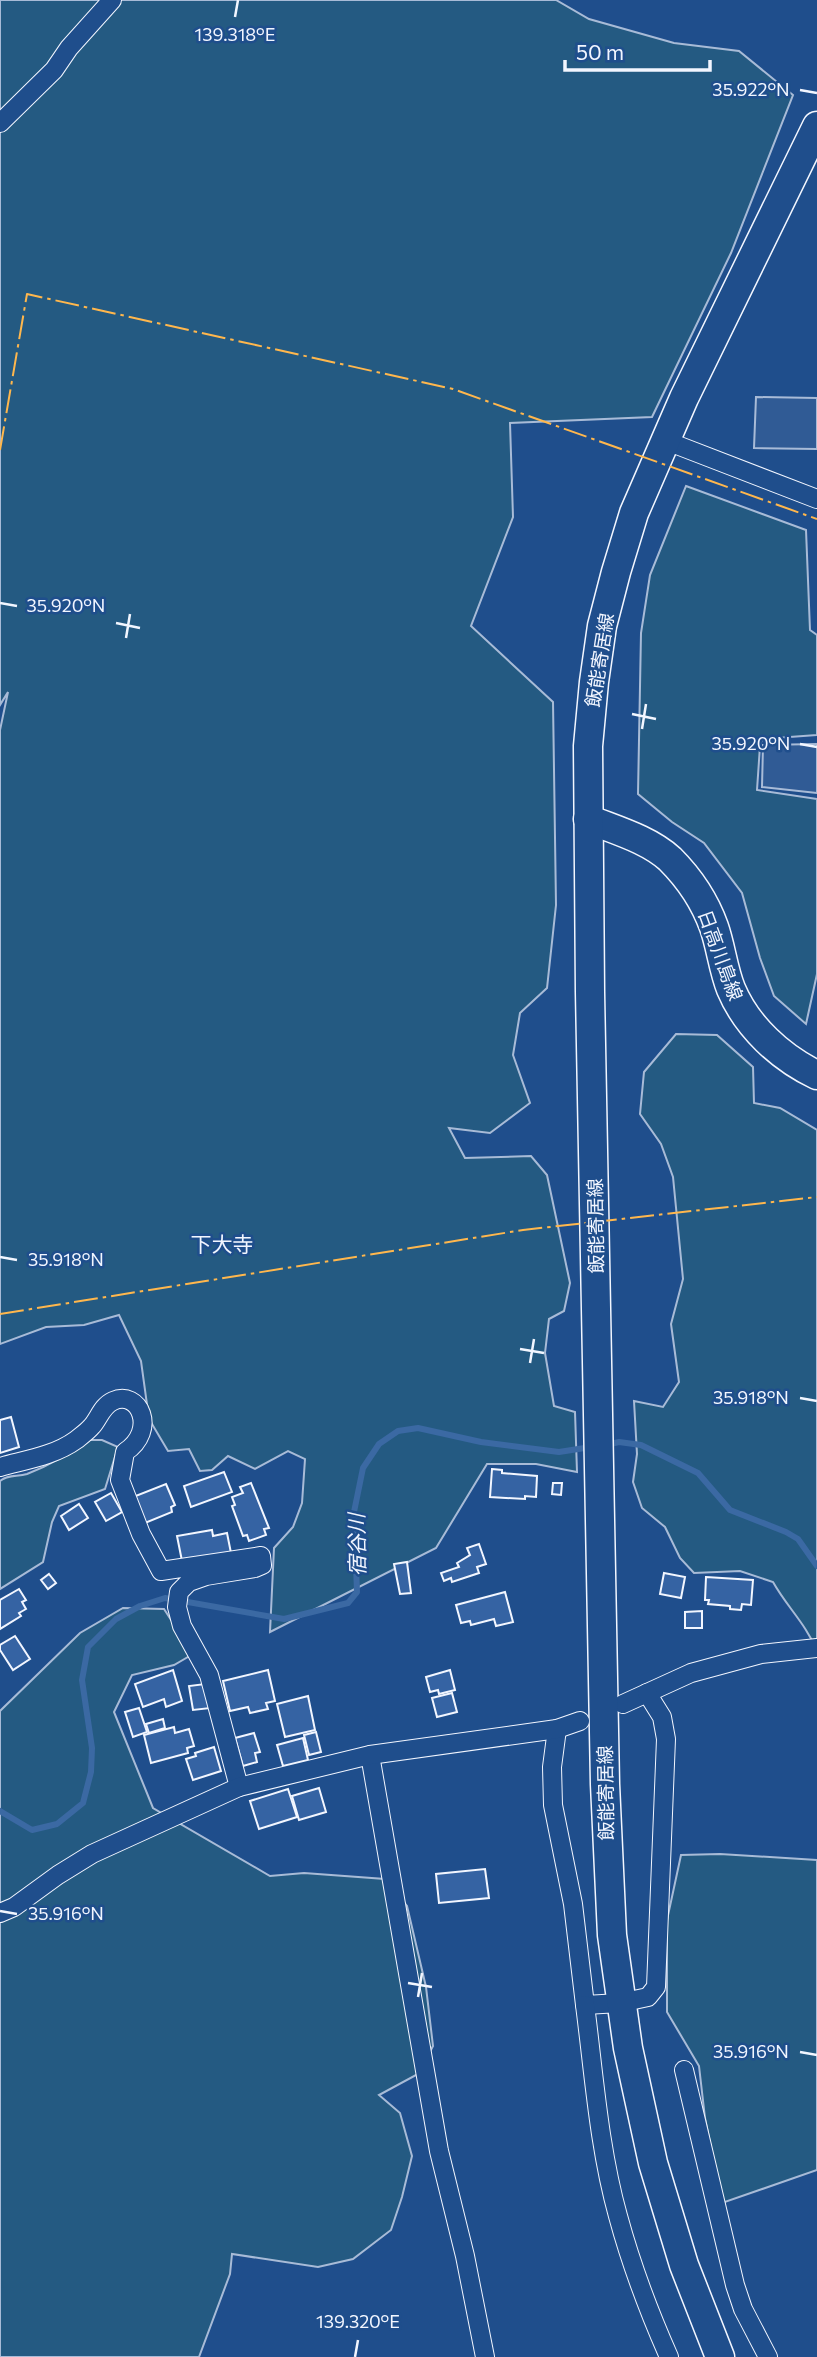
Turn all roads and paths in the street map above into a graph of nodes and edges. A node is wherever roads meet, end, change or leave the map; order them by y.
1 (112, 0) edge
2 (0, 122) edge
3 (817, 126) edge
4 (664, 440) junction
5 (817, 499) edge
6 (588, 820) junction
7 (817, 1075) edge
8 (0, 1467) edge
9 (817, 1648) edge
10 (647, 1693) junction
11 (623, 1704) dead end
12 (580, 1721) dead end
13 (557, 1729) junction
14 (370, 1755) junction
15 (239, 1787) junction
16 (0, 1913) edge
17 (620, 2003) junction
18 (585, 2005) junction
19 (684, 2070) dead end
20 (485, 2357) edge
21 (669, 2357) edge
22 (720, 2357) edge
23 (768, 2357) edge

1 - 2 street
3 - 4 main road, 飯能寄居線
4 - 5 street
4 - 6 main road, 飯能寄居線
6 - 7 main road, 日高川島線
6 - 17 main road, 飯能寄居線
8 - 15 street
9 - 10 street
10 - 11 street
10 - 17 street
12 - 13 street
13 - 14 street
13 - 18 street
14 - 15 street
14 - 20 street
15 - 16 street
17 - 18 street
17 - 22 main road, 飯能寄居線
18 - 21 street
19 - 23 street

